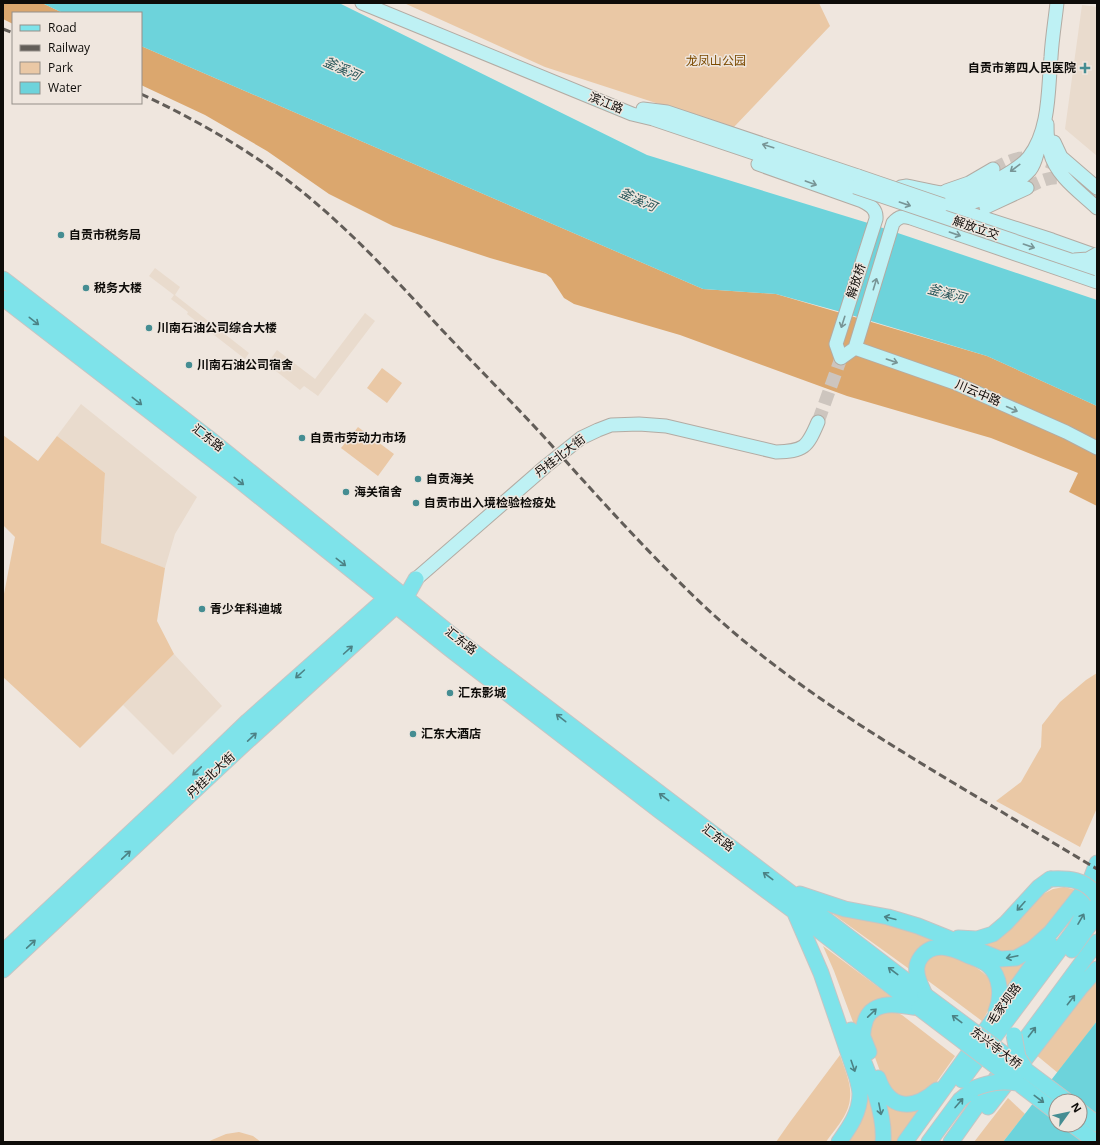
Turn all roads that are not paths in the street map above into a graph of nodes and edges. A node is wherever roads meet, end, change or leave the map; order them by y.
1 (362, 3) edge
2 (378, 3) edge
3 (1057, 3) edge
4 (632, 114) junction
5 (1045, 121) junction
6 (993, 169) tunnel mouth
7 (857, 181) junction
8 (1027, 188) tunnel mouth
9 (1097, 188) edge
10 (937, 192) junction
11 (943, 205) junction
12 (1097, 208) edge
13 (967, 212) junction
14 (876, 216) junction
15 (1097, 255) edge
16 (1070, 260) junction
17 (1096, 278) edge
18 (3, 279) edge
19 (3, 298) edge
20 (855, 348) junction
21 (818, 422) tunnel mouth
22 (1097, 448) edge
23 (416, 579) joint
24 (396, 597) junction
25 (1097, 863) edge
26 (782, 887) junction
27 (1094, 890) edge
28 (798, 914) junction
29 (1097, 914) edge
30 (944, 936) junction
31 (1097, 942) edge
32 (3, 952) edge
33 (1097, 969) edge
34 (3, 970) edge
35 (922, 1001) junction
36 (992, 1020) junction
37 (1023, 1077) junction
38 (950, 1079) junction
39 (1052, 1093) edge
40 (1048, 1104) edge
41 (1088, 1117) edge
42 (1097, 1124) edge
43 (1084, 1133) edge
44 (839, 1142) edge
45 (883, 1142) edge
46 (905, 1142) edge
47 (916, 1142) edge
48 (929, 1142) edge
49 (951, 1142) edge
50 (963, 1142) edge
51 (1096, 1142) edge

1 - 4 main road, 滨江路
7 -> 2 main road, 滨江路
3 - 5 main road
4 - 7 main road, 滨江路
4 -> 14 main road
5 - 9 main road
5 -> 10 main road, 解放桥
5 - 11 main road
5 - 12 main road
6 - 10 main road
7 - 11 main road, 解放立交, bridge
7 -> 16 main road, 解放立交, bridge
8 - 13 main road
10 - 14 main road, 解放桥
11 - 13 main road, 解放立交
13 - 15 main road, 解放立交
14 -> 20 main road, 解放桥
15 - 16 main road, bridge
16 - 17 main road, 解放立交, bridge
20 -> 17 main road, 解放桥
18 - 24 main road, 汇东路
19 -> 24 main road, 汇东路
20 -> 22 main road, 川云中路
21 - 23 main road, 丹桂北大街
23 - 24 main road, 丹桂北大街
26 -> 24 main road, 汇东路
24 - 28 main road, 汇东路
24 -> 32 main road, 丹桂北大街
34 -> 24 main road, 丹桂北大街
25 - 27 main road, 毛家坝路
30 -> 26 main road
35 -> 26 main road, 汇东路
27 -> 30 main road, bridge
27 -> 30 main road
27 - 36 main road, 毛家坝路
47 -> 27 main road
28 - 35 main road, 汇东路
28 -> 44 main road
28 -> 45 main road
29 - 37 main road, bridge
49 -> 31 main road
50 -> 33 main road
35 - 36 main road
35 - 37 main road, 东兴寺大桥, bridge
38 -> 35 main road
36 - 38 main road, 毛家坝路
37 - 39 main road, 东兴寺大桥, bridge
37 -> 40 main road, 东兴寺大桥, bridge
48 -> 37 main road, bridge
38 - 46 main road, 毛家坝路
41 - 42 main road
43 - 51 main road

